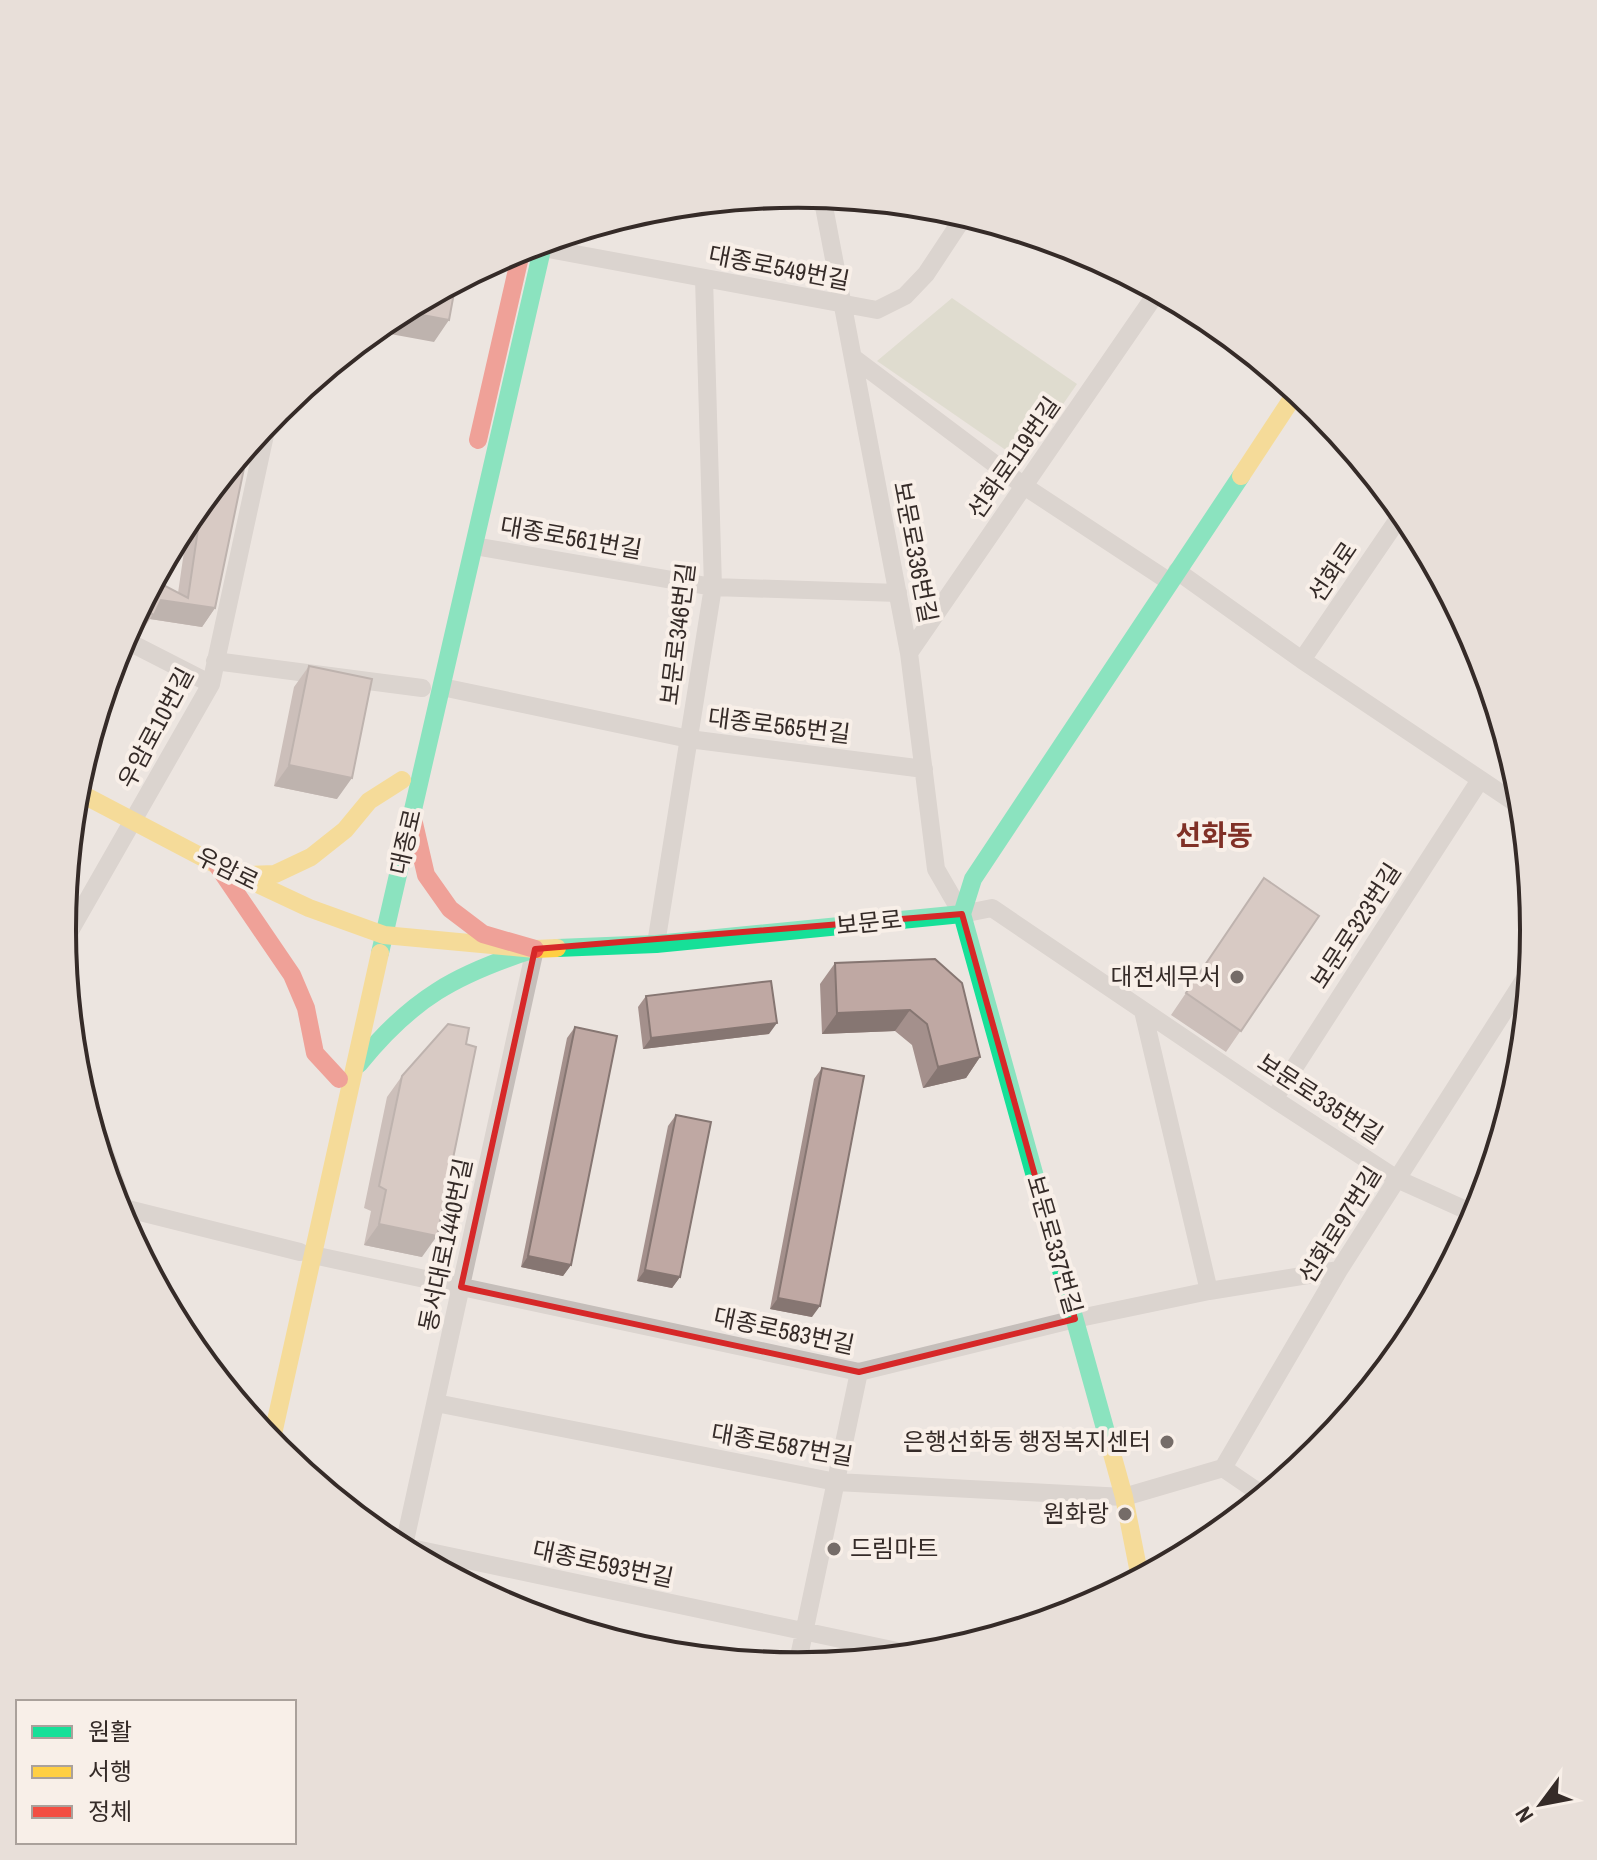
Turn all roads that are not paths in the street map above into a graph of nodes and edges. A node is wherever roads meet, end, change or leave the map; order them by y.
1 (825, 209) edge
2 (958, 226) edge
3 (561, 248) edge
4 (540, 255) edge
5 (515, 265) edge
6 (704, 278) junction
7 (1152, 300) edge
8 (845, 305) junction
9 (855, 359) junction
10 (1290, 401) edge
11 (262, 446) edge
12 (475, 456) dead end
13 (1024, 486) junction
14 (1395, 523) edge
15 (474, 546) junction
16 (1173, 577) junction
17 (713, 587) junction
18 (898, 593) junction
19 (433, 641) dead end
20 (135, 645) edge
21 (909, 653) junction
22 (1302, 660) junction
23 (215, 661) junction
24 (211, 684) junction
25 (442, 687) junction
26 (422, 688) junction
27 (689, 739) junction
28 (924, 769) junction
29 (402, 780) junction
30 (1480, 780) junction
31 (89, 798) edge
32 (1509, 799) edge
33 (413, 811) junction
34 (133, 821) junction
35 (217, 865) junction
36 (962, 914) junction
37 (76, 920) edge
38 (376, 932) junction
39 (656, 944) junction
40 (535, 949) junction
41 (1518, 989) edge
42 (1143, 1011) junction
43 (346, 1075) junction
44 (1274, 1099) junction
45 (1397, 1179) junction
46 (1464, 1209) edge
47 (133, 1210) edge
48 (306, 1254) junction
49 (1339, 1270) junction
50 (461, 1287) junction
51 (1209, 1291) junction
52 (1075, 1319) junction
53 (859, 1372) junction
54 (436, 1403) junction
55 (264, 1415) edge
56 (274, 1426) edge
57 (1223, 1468) junction
58 (836, 1482) junction
59 (1255, 1490) edge
60 (1124, 1497) junction
61 (403, 1535) edge
62 (434, 1554) edge
63 (1138, 1568) edge
64 (804, 1632) junction
65 (879, 1647) edge
66 (800, 1652) edge

1 - 8 street, 보문로336번길
2 - 8 street, 대종로549번길
3 - 6 street, 대종로549번길
4 - 15 main road, 대종로
5 - 12 main road
6 - 8 street, 대종로549번길
6 - 17 street, 보문로346번길
7 - 13 street, 선화로119번길
8 - 9 street, 보문로336번길
9 - 13 street
9 - 18 street, 보문로336번길
10 - 16 main road
11 - 23 street, 우암로10번길
13 - 16 street
13 - 21 street, 선화로119번길
14 - 22 street, 선화로
15 - 17 street, 대종로561번길
15 - 25 main road, 대종로
16 - 22 street
16 - 36 main road
17 - 18 street, 대종로561번길
17 - 27 street, 보문로346번길
18 - 21 street, 보문로336번길
19 - 26 main road, 대종로
20 - 24 street
21 - 28 street, 보문로336번길
22 - 30 street
23 - 24 street, 우암로10번길
23 - 26 street
24 - 34 street, 우암로10번길
25 - 27 street, 대종로565번길
25 - 33 main road, 대종로
26 - 29 main road, 대종로
27 - 28 street, 대종로565번길
27 - 39 street, 보문로346번길
28 - 36 street, 보문로336번길
29 - 35 main road
29 - 38 main road, 대종로
30 - 32 street
30 - 44 street, 보문로323번길
31 - 34 main road, 우암로
33 - 38 main road, 대종로
33 - 40 main road
34 - 35 main road, 우암로
34 - 37 street, 우암로10번길
35 - 38 main road, 우암로
35 - 43 main road
36 - 39 main road, 보문로
36 - 42 street, 보문로335번길
36 - 52 main road, 보문로337번길
38 - 40 main road, 보문로
38 - 43 main road, 대종로
39 - 40 main road, 보문로
40 - 43 main road
40 - 50 street, 동서대로1440번길
41 - 45 street, 선화로97번길
42 - 44 street, 보문로335번길
42 - 51 street
43 - 48 main road, 대종로
44 - 45 street, 보문로335번길
45 - 46 street, 보문로335번길
45 - 49 street, 선화로97번길
47 - 48 street, 대종로583번길
48 - 50 street, 대종로583번길
48 - 55 main road, 대종로
48 - 56 main road, 대종로
49 - 51 street, 대종로583번길
49 - 57 street, 선화로97번길
50 - 53 street, 대종로583번길
50 - 54 street, 동서대로1440번길
51 - 52 street, 대종로583번길
52 - 53 street, 대종로583번길
52 - 60 main road, 보문로337번길
53 - 58 street
54 - 58 street, 대종로587번길
54 - 61 street, 동서대로1440번길
57 - 59 street
57 - 60 street, 대종로587번길
58 - 60 street, 대종로587번길
58 - 64 street
60 - 63 main road, 보문로337번길
62 - 64 street, 대종로593번길
64 - 65 street, 대종로593번길
64 - 66 street

